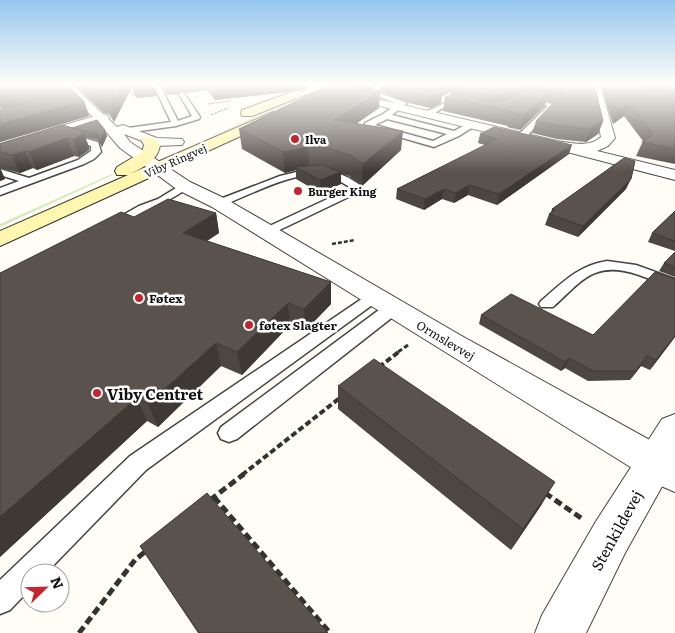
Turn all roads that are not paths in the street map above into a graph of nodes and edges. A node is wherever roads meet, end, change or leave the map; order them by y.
1 (97, 114) edge
2 (171, 114) edge
3 (181, 114) edge
4 (194, 114) edge
5 (245, 114) edge
6 (250, 114) edge
7 (258, 114) edge
8 (399, 114) edge
9 (423, 114) edge
10 (544, 114) edge
11 (602, 114) edge
12 (386, 116) junction
13 (102, 118) junction
14 (232, 119) dead end
15 (185, 121) junction
16 (176, 124) junction
17 (472, 125) junction
18 (52, 132) junction
19 (121, 132) junction
20 (456, 134) junction
21 (68, 136) junction
22 (521, 137) junction
23 (186, 144) junction
24 (557, 146) junction
25 (0, 149) edge
26 (149, 155) junction
27 (0, 159) edge
28 (0, 172) edge
29 (675, 174) edge
30 (30, 181) junction
31 (78, 185) dead end
32 (184, 186) junction
33 (0, 192) edge
34 (356, 192) joint
35 (220, 203) junction
36 (101, 230) edge
37 (267, 232) junction
38 (0, 239) edge
39 (675, 284) edge
40 (383, 302) junction
41 (547, 304) dead end
42 (229, 433) dead end
43 (668, 455) edge
44 (0, 600) edge
45 (560, 633) edge

1 - 13 street, Ormslevvej
2 - 16 lane
3 - 15 lane
4 - 15 lane
5 - 14 main road, Viby Ringvej
6 - 26 main road
7 - 23 main road, Viby Ringvej
8 - 12 lane
9 - 17 street
10 - 22 lane
11 - 24 street
12 - 20 lane
12 - 20 lane
13 - 18 street
13 - 19 street, Ormslevvej
15 - 16 lane
16 - 19 lane
17 - 20 lane
17 - 22 street
18 - 21 lane
18 - 25 street
19 - 26 street, Ormslevvej
21 - 27 lane
21 - 30 lane
22 - 24 street
23 - 26 main road, Viby Ringvej
23 - 26 street
23 - 35 street, Ormslevvej
24 - 29 street
26 - 31 main road, Viby Ringvej
26 - 32 street, Ormslevvej
26 - 38 main road, Viby Ringvej
28 - 30 lane
30 - 33 lane
32 - 35 street, Ormslevvej
32 - 36 lane
34 - 35 lane
34 - 37 lane
35 - 37 street, Ormslevvej
37 - 40 street, Ormslevvej
39 - 41 lane
40 - 42 lane
40 - 43 street, Ormslevvej
40 - 44 lane
43 - 45 street, Stenkildevej

